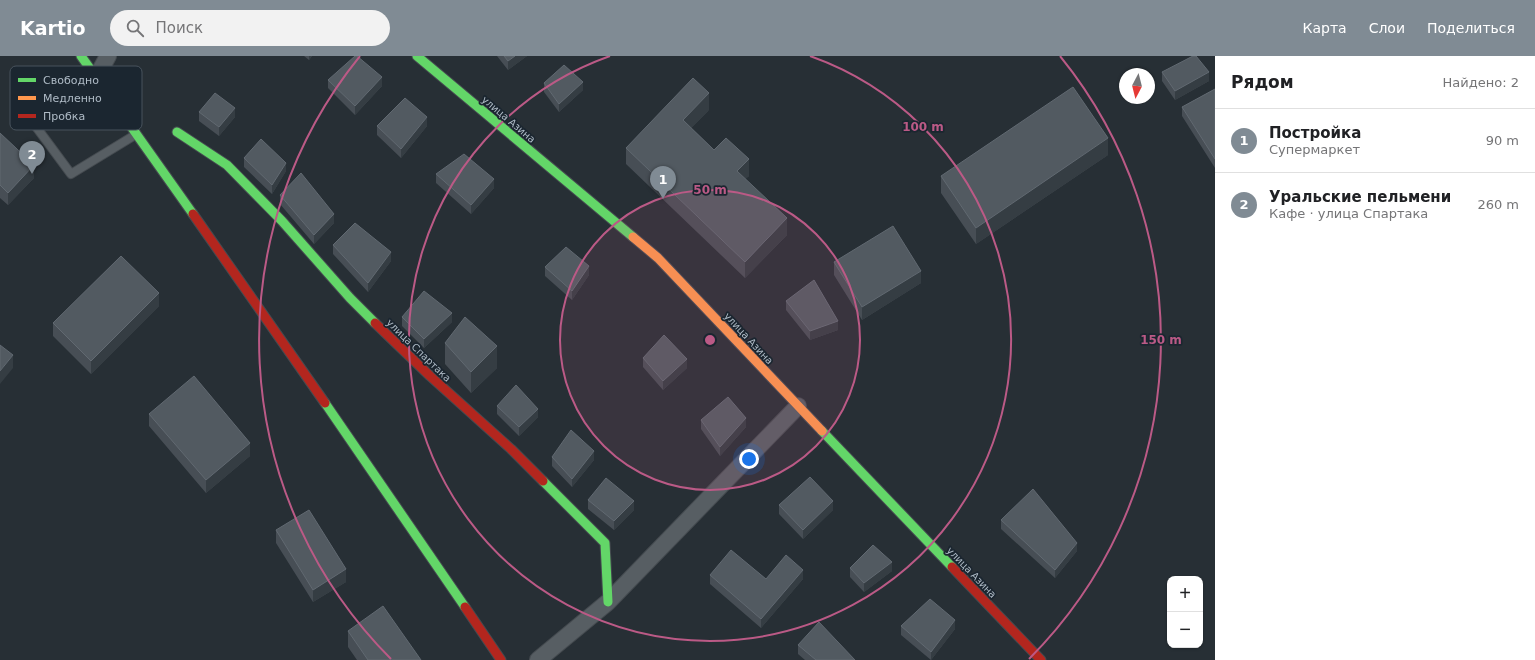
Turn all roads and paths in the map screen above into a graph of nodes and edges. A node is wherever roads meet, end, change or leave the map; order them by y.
1 (81, 56) edge
2 (108, 56) edge
3 (417, 56) edge
4 (88, 66) edge
5 (103, 66) edge
6 (38, 130) edge
7 (133, 130) edge
8 (177, 132) dead end
9 (136, 134) junction
10 (798, 406) junction
11 (608, 602) junction
12 (501, 660) edge
13 (538, 660) edge
14 (1041, 660) edge

1 - 4 street
2 - 5 street
3 - 10 street, улица Азина
6 - 9 lane
7 - 9 street
8 - 11 street, улица Спартака
9 - 12 street
10 - 11 street
10 - 14 street, улица Азина
11 - 13 street

